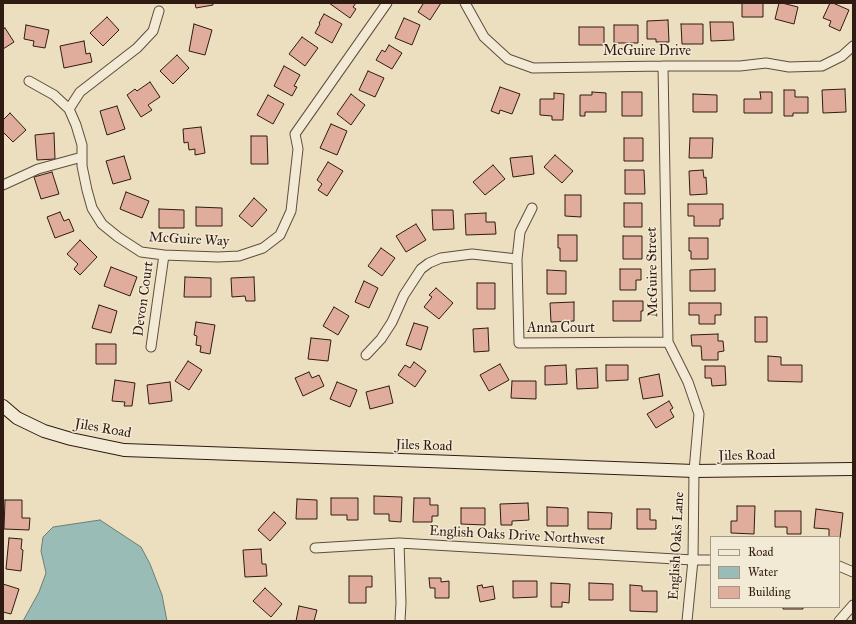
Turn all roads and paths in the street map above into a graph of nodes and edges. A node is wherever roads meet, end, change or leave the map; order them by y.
1 (387, 3) edge
2 (465, 3) edge
3 (159, 11) dead end
4 (853, 46) edge
5 (663, 66) junction
6 (29, 81) dead end
7 (68, 109) junction
8 (82, 157) junction
9 (3, 185) edge
10 (532, 208) dead end
11 (164, 255) junction
12 (517, 259) junction
13 (668, 342) junction
14 (151, 347) dead end
15 (366, 355) dead end
16 (4, 409) edge
17 (853, 469) edge
18 (694, 471) junction
19 (399, 543) junction
20 (315, 548) dead end
21 (693, 560) junction
22 (710, 560) edge
23 (840, 566) edge
24 (853, 572) edge
25 (853, 605) edge
26 (400, 621) edge
27 (687, 621) edge
28 (839, 621) edge

1 - 11 street, McGuire Way
2 - 5 street, McGuire Drive
3 - 7 street
4 - 5 street, McGuire Drive
5 - 13 street, McGuire Street
6 - 7 street, McGuire Way
7 - 8 street, McGuire Way
8 - 9 street
8 - 11 street, McGuire Way
10 - 12 street, Anna Court
11 - 14 street, Devon Court
12 - 13 street, Anna Court
12 - 15 street
13 - 18 street, McGuire Street
16 - 18 street, Jiles Road
17 - 18 street, Jiles Road
18 - 21 street, English Oaks Lane
19 - 20 street, English Oaks Drive Northwest
19 - 21 street, English Oaks Drive Northwest
19 - 26 street
21 - 22 street, English Oaks Drive Northwest
21 - 27 street, English Oaks Lane
23 - 24 street
25 - 28 street

